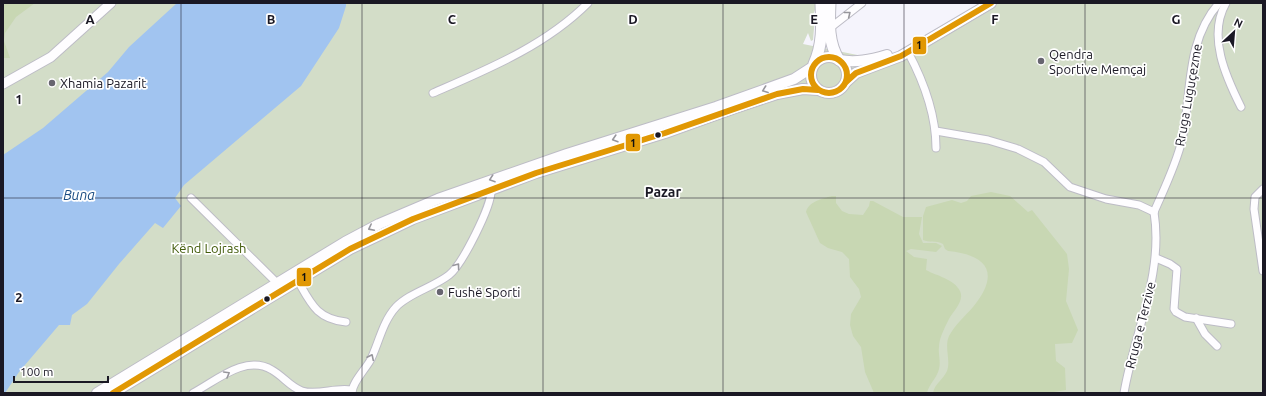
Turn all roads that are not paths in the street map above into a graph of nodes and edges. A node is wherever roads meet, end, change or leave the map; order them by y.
1 (111, 3) edge
2 (588, 3) edge
3 (821, 3) edge
4 (830, 3) edge
5 (862, 3) edge
6 (979, 3) edge
7 (991, 3) edge
8 (1219, 3) edge
9 (1226, 3) edge
10 (826, 29) junction
11 (908, 52) junction
12 (839, 60) junction
13 (812, 66) junction
14 (846, 82) junction
15 (3, 84) edge
16 (818, 90) junction
17 (433, 93) dead end
18 (1241, 107) dead end
19 (936, 130) junction
20 (936, 148) dead end
21 (491, 189) junction
22 (1263, 189) edge
23 (191, 198) dead end
24 (1154, 212) junction
25 (1156, 258) junction
26 (1263, 271) edge
27 (298, 281) junction
28 (277, 283) junction
29 (1196, 318) junction
30 (346, 322) dead end
31 (1231, 324) dead end
32 (1217, 346) dead end
33 (351, 392) edge
34 (97, 393) edge
35 (113, 393) edge
36 (193, 393) edge
37 (1124, 393) edge

1 - 15 main road
2 - 17 street
3 - 10 highway
4 - 10 highway
10 -> 5 street
6 - 12 main road
7 - 11 main road
8 - 24 street, Rruga Luguçezme
9 - 18 street
10 - 12 highway
10 - 13 highway
11 - 14 main road
11 - 19 street
12 - 13 main road
12 - 14 main road
13 - 16 main road
13 -> 28 main road
14 - 16 main road
16 - 21 main road
19 - 20 street
19 - 24 street
21 - 27 main road
33 -> 21 street
22 - 26 street
23 - 28 street
24 - 25 street, Rruga e Terzive
25 - 29 street, Rruga e Terzive
25 - 37 street, Rruga e Terzive
27 - 30 street
27 - 35 main road
28 - 34 main road
29 - 31 street, Rruga e Terzive
29 - 32 street
36 -> 33 street

